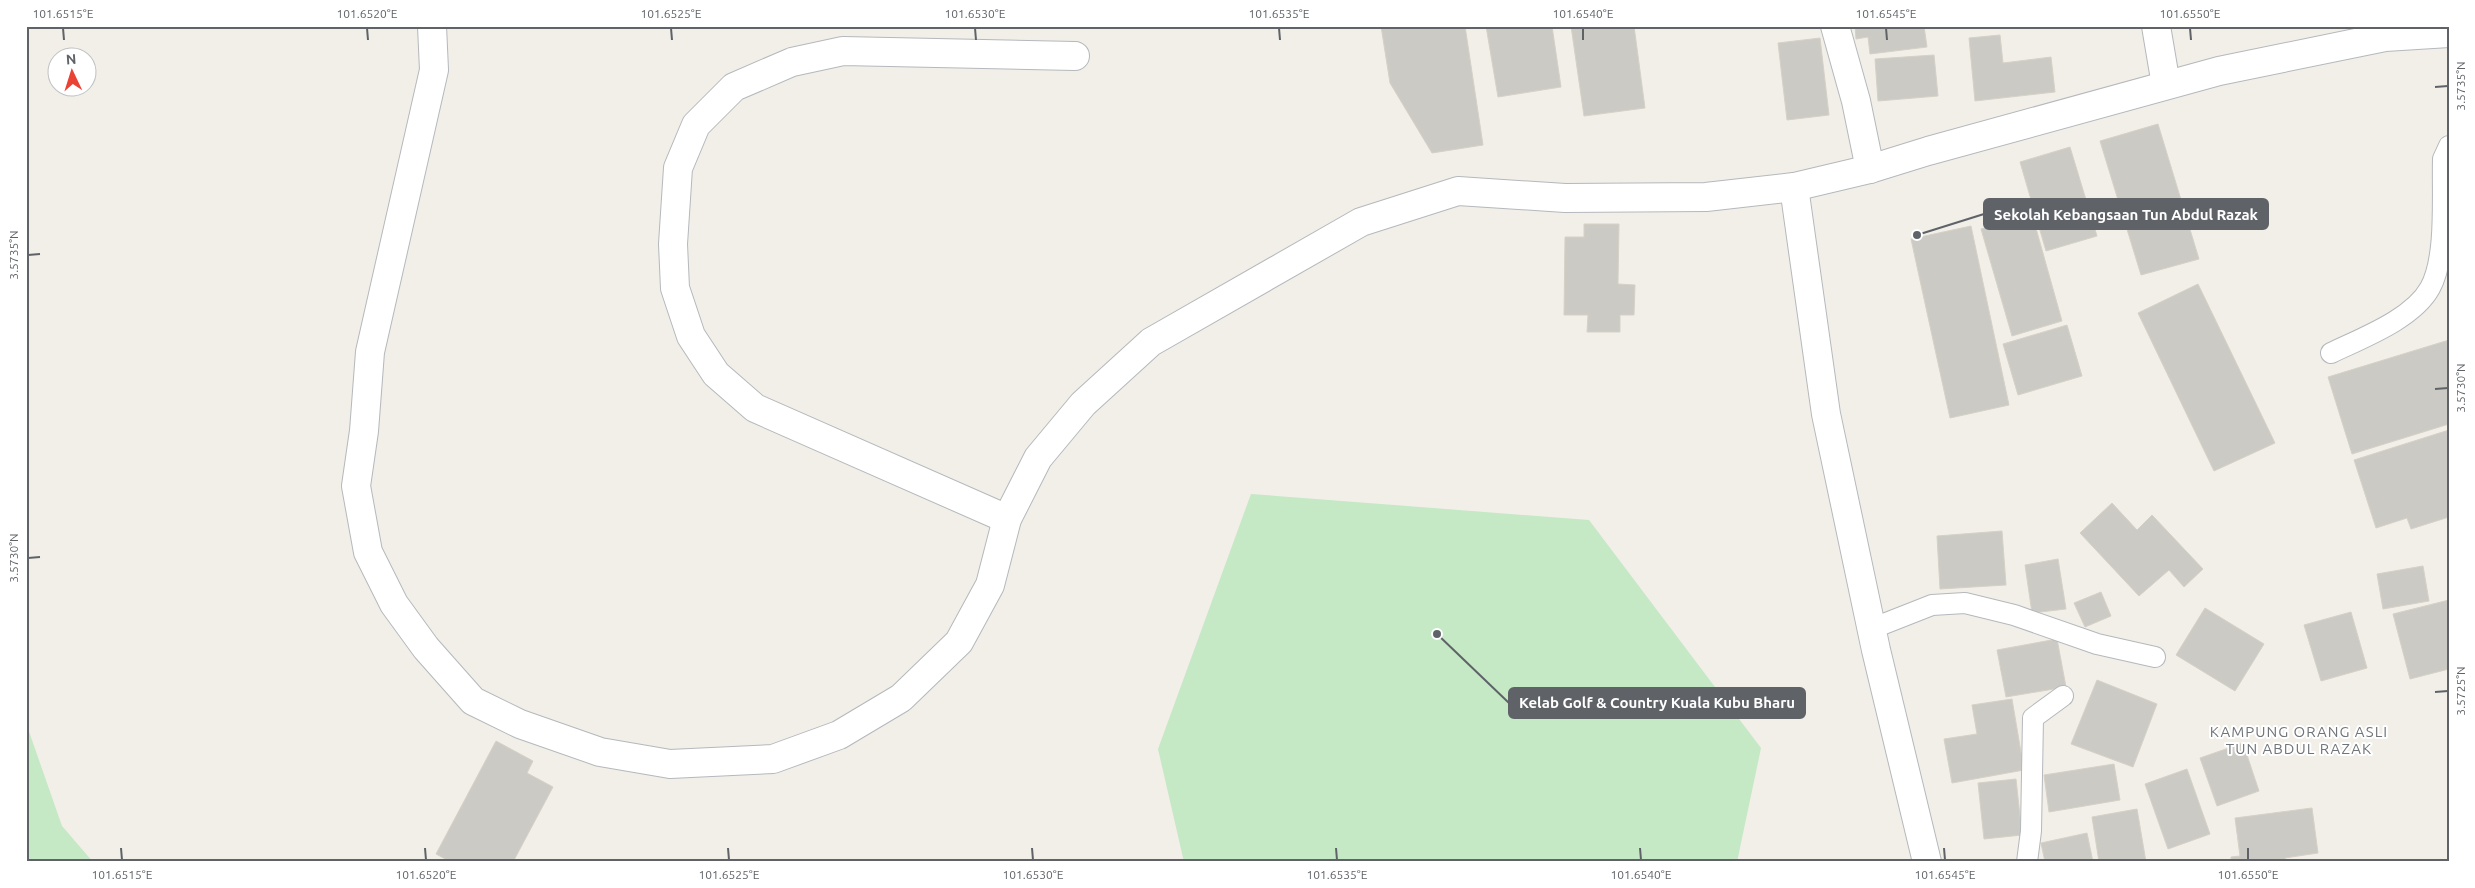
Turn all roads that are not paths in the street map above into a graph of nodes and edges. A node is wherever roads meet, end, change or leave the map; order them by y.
1 (432, 26) edge
2 (1835, 26) edge
3 (2156, 26) edge
4 (2449, 33) edge
5 (1075, 56) dead end
6 (2166, 85) junction
7 (2449, 146) edge
8 (1870, 169) junction
9 (1794, 187) junction
10 (2332, 353) dead end
11 (1008, 519) junction
12 (1871, 629) junction
13 (2155, 657) dead end
14 (2063, 696) dead end
15 (1927, 862) edge
16 (2027, 862) edge

1 - 11 street
2 - 8 street
3 - 6 street
4 - 6 street
5 - 11 street
6 - 8 street
7 - 10 lane
8 - 9 street
9 - 11 street
9 - 12 street
12 - 13 lane
12 - 15 street
14 - 16 lane

